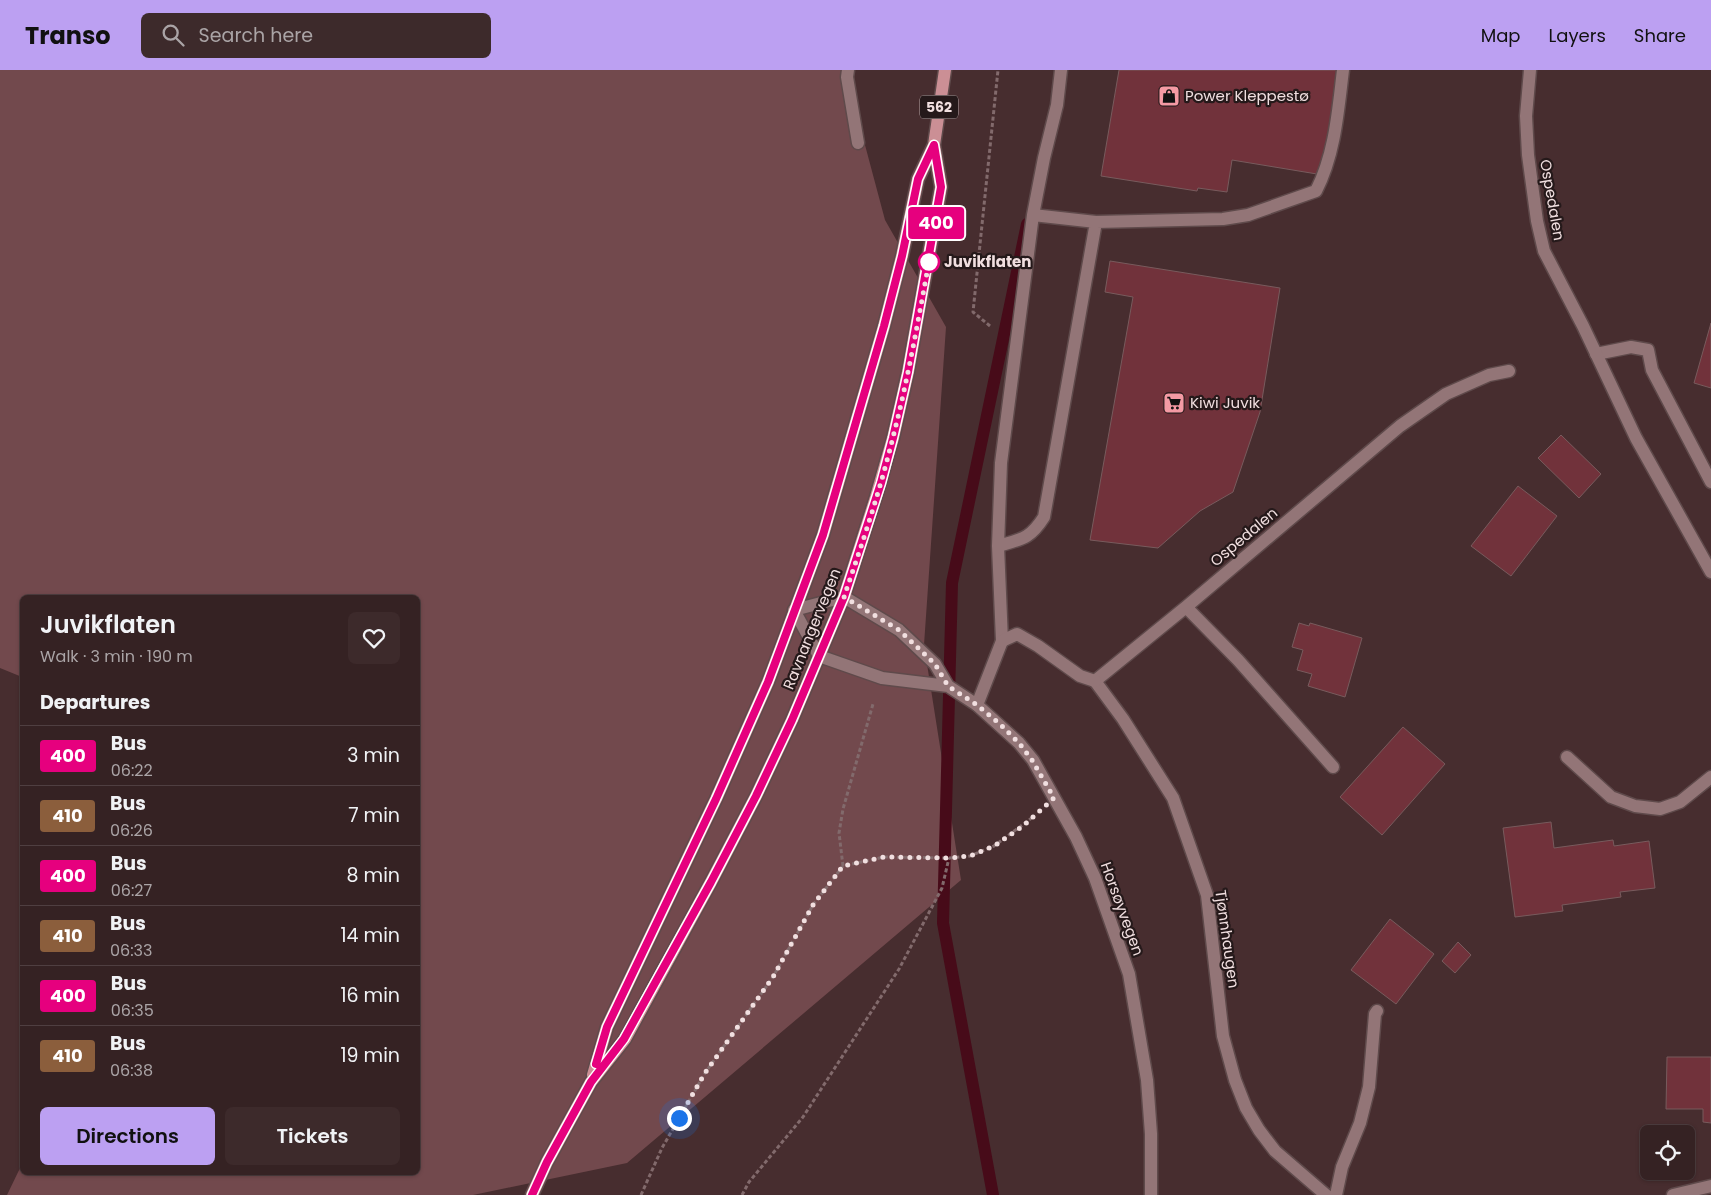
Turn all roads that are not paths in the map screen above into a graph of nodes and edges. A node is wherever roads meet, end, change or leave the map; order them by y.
1 (848, 70) edge
2 (945, 70) edge
3 (1061, 70) edge
4 (1343, 70) edge
5 (1530, 70) edge
6 (858, 143) dead end
7 (934, 145) junction
8 (1033, 215) junction
9 (1096, 222) junction
10 (1596, 354) junction
11 (1509, 371) dead end
12 (1710, 479) edge
13 (998, 546) junction
14 (1711, 572) edge
15 (844, 597) junction
16 (1186, 607) junction
17 (794, 610) junction
18 (1002, 641) junction
19 (818, 656) junction
20 (1095, 681) junction
21 (948, 686) junction
22 (977, 705) junction
23 (1567, 757) dead end
24 (1333, 767) dead end
25 (1711, 778) edge
26 (1377, 1010) dead end
27 (591, 1082) junction
28 (1711, 1186) edge
29 (532, 1195) edge
30 (1151, 1195) edge
31 (1326, 1195) edge
32 (1336, 1195) edge
33 (1673, 1195) edge

1 - 6 main road
2 - 7 main road, Ravnangervegen / 562
3 - 8 main road
4 - 9 main road
5 - 10 main road, Ospedalen
7 - 15 main road, Ravnangervegen / 562
7 - 17 main road, Ravnangervegen / 562
8 - 9 main road
8 - 13 main road
9 - 13 main road
10 - 12 main road
10 - 14 main road, Ospedalen
11 - 16 main road, Ospedalen
13 - 18 main road
15 - 17 main road
15 - 19 main road, Ravnangervegen / 562
15 - 21 main road, Horsøyvegen
16 - 20 main road, Ospedalen
16 - 24 main road
17 - 19 main road
17 - 27 main road, Ravnangervegen / 562
18 - 20 main road
18 - 22 main road
19 - 21 main road, Horsøyvegen
19 - 27 main road, Ravnangervegen / 562
20 - 31 main road, Tjønnhaugen
21 - 22 main road, Horsøyvegen
22 - 30 main road, Horsøyvegen
23 - 25 main road
26 - 32 main road
27 - 29 main road, Ravnangervegen / 562
28 - 33 main road

